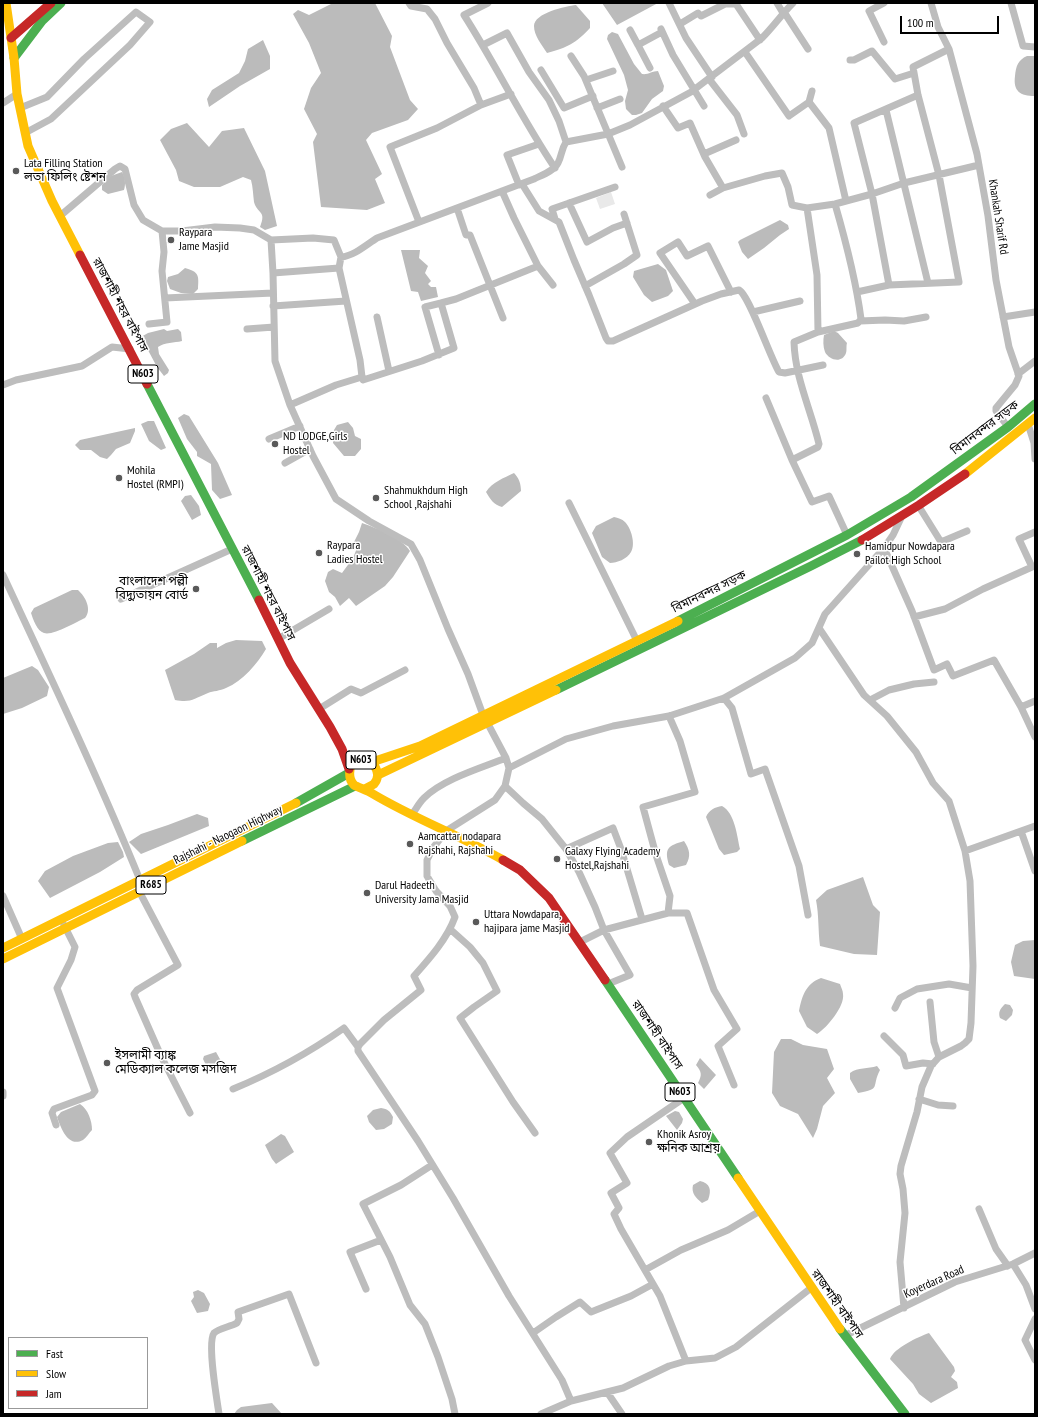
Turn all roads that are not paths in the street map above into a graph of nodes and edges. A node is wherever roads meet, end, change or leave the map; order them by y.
1 (6, 3) edge
2 (51, 3) edge
3 (61, 3) edge
4 (410, 3) edge
5 (488, 3) edge
6 (669, 3) edge
7 (777, 3) edge
8 (793, 3) edge
9 (884, 3) edge
10 (931, 3) edge
11 (1011, 3) edge
12 (783, 12) junction
13 (680, 24) junction
14 (630, 30) dead end
15 (11, 38) junction
16 (760, 40) junction
17 (884, 42) dead end
18 (483, 45) junction
19 (638, 45) junction
20 (1035, 47) edge
21 (808, 49) dead end
22 (949, 50) junction
23 (744, 52) junction
24 (571, 56) dead end
25 (14, 58) junction
26 (850, 60) dead end
27 (650, 68) dead end
28 (541, 70) dead end
29 (613, 71) dead end
30 (914, 73) junction
31 (710, 78) junction
32 (586, 80) junction
33 (694, 89) junction
34 (812, 91) dead end
35 (17, 94) junction
36 (511, 94) junction
37 (918, 94) junction
38 (593, 96) junction
39 (620, 99) dead end
40 (809, 102) junction
41 (3, 103) edge
42 (481, 105) junction
43 (663, 106) junction
44 (704, 106) dead end
45 (20, 108) junction
46 (598, 108) junction
47 (886, 110) junction
48 (25, 133) junction
49 (608, 134) junction
50 (744, 134) dead end
51 (736, 140) dead end
52 (566, 142) junction
53 (539, 144) junction
54 (704, 154) junction
55 (979, 165) junction
56 (622, 167) dead end
57 (555, 168) junction
58 (939, 176) junction
59 (904, 183) junction
60 (520, 184) junction
61 (614, 187) dead end
62 (723, 188) junction
63 (502, 191) junction
64 (872, 194) junction
65 (710, 195) dead end
66 (846, 201) junction
67 (569, 203) junction
68 (835, 204) junction
69 (457, 208) junction
70 (807, 208) junction
71 (624, 214) dead end
72 (60, 216) junction
73 (555, 219) junction
74 (419, 222) junction
75 (627, 223) junction
76 (162, 231) junction
77 (271, 240) junction
78 (341, 257) junction
79 (538, 266) junction
80 (339, 268) junction
81 (273, 273) junction
82 (928, 283) junction
83 (553, 285) dead end
84 (889, 285) junction
85 (489, 286) junction
86 (585, 286) junction
87 (731, 292) junction
88 (858, 292) junction
89 (273, 293) junction
90 (165, 298) junction
91 (346, 301) junction
92 (800, 301) dead end
93 (440, 303) junction
94 (695, 304) junction
95 (273, 306) junction
96 (753, 312) junction
97 (1035, 312) edge
98 (377, 317) dead end
99 (926, 317) dead end
100 (1003, 317) junction
101 (503, 318) dead end
102 (860, 321) junction
103 (149, 324) dead end
104 (274, 327) junction
105 (247, 329) dead end
106 (818, 332) junction
107 (130, 349) junction
108 (439, 355) junction
109 (1035, 361) edge
110 (823, 364) dead end
111 (796, 370) junction
112 (390, 371) junction
113 (1018, 374) junction
114 (362, 377) junction
115 (3, 385) edge
116 (766, 398) dead end
117 (1035, 404) edge
118 (290, 405) junction
119 (1032, 421) edge
120 (300, 426) junction
121 (1008, 427) junction
122 (269, 439) dead end
123 (310, 449) junction
124 (1035, 459) edge
125 (792, 460) junction
126 (285, 463) dead end
127 (569, 503) dead end
128 (918, 505) junction
129 (902, 516) junction
130 (967, 531) dead end
131 (1035, 532) edge
132 (847, 535) junction
133 (884, 548) junction
134 (232, 549) junction
135 (3, 575) edge
136 (121, 599) dead end
137 (330, 609) dead end
138 (914, 617) junction
139 (819, 628) junction
140 (278, 639) junction
141 (637, 641) junction
142 (405, 670) dead end
143 (934, 682) dead end
144 (724, 698) junction
145 (870, 700) junction
146 (1035, 701) edge
147 (1021, 707) junction
148 (319, 709) junction
149 (669, 716) junction
150 (485, 720) junction
151 (330, 727) junction
152 (1035, 737) edge
153 (506, 758) junction
154 (369, 761) junction
155 (509, 768) junction
156 (349, 771) junction
157 (377, 778) junction
158 (355, 786) junction
159 (505, 786) junction
160 (365, 789) junction
161 (414, 814) junction
162 (1035, 826) edge
163 (446, 831) junction
164 (1021, 831) junction
165 (566, 849) junction
166 (965, 851) junction
167 (1035, 871) edge
168 (140, 880) junction
169 (139, 891) junction
170 (3, 896) edge
171 (668, 913) junction
172 (808, 915) dead end
173 (61, 919) junction
174 (642, 920) junction
175 (66, 928) junction
176 (450, 929) junction
177 (604, 930) junction
178 (22, 938) junction
179 (580, 942) junction
180 (3, 948) edge
181 (3, 959) edge
182 (608, 984) junction
183 (972, 988) junction
184 (930, 1002) dead end
185 (895, 1008) dead end
186 (884, 1036) dead end
187 (358, 1047) junction
188 (939, 1057) junction
189 (933, 1064) junction
190 (734, 1085) dead end
191 (233, 1089) dead end
192 (3, 1092) edge
193 (3, 1096) edge
194 (684, 1098) junction
195 (919, 1099) junction
196 (953, 1106) dead end
197 (190, 1113) dead end
198 (56, 1125) dead end
199 (535, 1133) dead end
200 (432, 1165) junction
201 (979, 1209) dead end
202 (760, 1211) junction
203 (381, 1240) junction
204 (1035, 1253) edge
205 (1011, 1265) junction
206 (645, 1270) junction
207 (653, 1284) junction
208 (811, 1288) junction
209 (366, 1289) dead end
210 (904, 1308) junction
211 (1035, 1309) edge
212 (1035, 1319) edge
213 (532, 1333) junction
214 (844, 1336) junction
215 (1035, 1360) edge
216 (686, 1361) junction
217 (316, 1363) dead end
218 (607, 1392) junction
219 (570, 1401) junction
220 (219, 1414) edge
221 (455, 1414) edge
222 (541, 1414) edge
223 (622, 1414) edge
224 (905, 1414) edge

1 - 15 main road, রাজশাহী শহর বাইপাস / N603
2 - 15 main road
3 - 25 main road
4 - 42 street
5 - 18 street
6 - 13 street
7 - 12 street
8 - 12 street
9 - 17 street
10 - 22 street, Khankah Sharif Rd
11 - 20 street
12 - 16 street
12 - 21 street
13 - 16 street
13 - 31 street
14 - 19 street
15 - 25 main road, রাজশাহী শহর বাইপাস / N603
16 - 23 street
18 - 36 street
18 - 52 street
19 - 27 street
19 - 33 street
22 - 30 street
22 - 55 street, Khankah Sharif Rd
23 - 31 street
23 - 40 street
24 - 32 street
25 - 35 main road, রাজশাহী শহর বাইপাস / N603
26 - 30 street
28 - 38 street
29 - 32 street
30 - 37 street
31 - 33 street
31 - 50 street
32 - 38 street
33 - 43 street
33 - 44 street
34 - 40 street
35 - 41 street
35 - 45 main road, রাজশাহী শহর বাইপাস / N603
36 - 42 street
36 - 53 street
37 - 47 street
37 - 58 street
38 - 46 street
39 - 46 street
40 - 66 street
42 - 74 street
43 - 49 street
43 - 54 street
45 - 48 main road, রাজশাহী শহর বাইপাস / N603
45 - 48 street
46 - 49 street
47 - 59 street
47 - 64 street
48 - 72 main road, রাজশাহী শহর বাইপাস / N603
49 - 52 street
49 - 56 street
51 - 54 street
52 - 57 street
53 - 57 street
53 - 60 street
54 - 62 street
55 - 58 street
55 - 100 street, Khankah Sharif Rd
57 - 60 street
58 - 59 street
58 - 82 street
59 - 64 street
59 - 82 street
60 - 63 street
60 - 73 street
61 - 67 street
62 - 65 street
62 - 70 street
63 - 69 street
63 - 79 street
64 - 66 street
64 - 84 street
66 - 68 street
67 - 73 street
67 - 75 street
68 - 70 street
68 - 88 street
69 - 74 street
69 - 85 street
70 - 106 street
71 - 75 street
72 - 76 street
72 - 107 main road, রাজশাহী শহর বাইপাস / N603
73 - 86 street
74 - 78 street
75 - 86 street
76 - 77 street
76 - 90 street
77 - 78 street
77 - 81 street
78 - 80 street
79 - 83 street
79 - 85 street
80 - 81 street
80 - 91 street
81 - 89 street
82 - 84 street
84 - 88 street
85 - 93 street
85 - 101 street
86 - 94 street
87 - 94 street
87 - 94 street
87 - 96 street
88 - 102 street
89 - 90 street
89 - 95 street
90 - 103 street
91 - 95 street
91 - 114 street
92 - 96 street
93 - 108 street
93 - 108 street
95 - 104 street
96 - 111 street
97 - 100 street
98 - 112 street
99 - 102 street
100 - 113 street, Khankah Sharif Rd
102 - 106 street
104 - 105 street
104 - 118 street
106 - 111 street
107 - 115 street
107 - 134 main road, রাজশাহী শহর বাইপাস / N603
108 - 112 street
109 - 113 street
110 - 111 street
111 - 125 street
112 - 114 street
113 - 121 street
114 - 118 street
116 - 125 street
117 - 121 main road, বিমানবন্দর সড়ক
118 - 120 street
119 - 124 street
119 - 128 main road, বিমানবন্দর সড়ক
120 - 122 street
120 - 123 street
121 - 132 main road, বিমানবন্দর সড়ক
123 - 126 street
123 - 150 street
125 - 132 street
127 - 141 street
128 - 129 main road, বিমানবন্দর সড়ক
128 - 130 street
129 - 133 street
129 - 150 main road, বিমানবন্দর সড়ক
131 - 138 street
132 - 141 main road, বিমানবন্দর সড়ক
133 - 138 street
133 - 139 street
134 - 136 street
134 - 140 main road, রাজশাহী শহর বাইপাস / N603
135 - 168 street
137 - 140 street
138 - 147 street
139 - 144 street
139 - 145 street
140 - 148 main road, রাজশাহী শহর বাইপাস / N603
141 - 150 main road, বিমানবন্দর সড়ক
142 - 148 street
143 - 145 street
144 - 149 street
144 - 172 street
145 - 166 street
146 - 147 street
147 - 152 street
148 - 151 main road, রাজশাহী শহর বাইপাস / N603
149 - 155 street
149 - 171 street
150 - 153 street
150 - 154 main road, বিমানবন্দর সড়ক
150 - 157 main road, বিমানবন্দর সড়ক
151 - 154 main road, N603
151 - 156 main road, N603
153 - 155 street
153 - 161 street
154 - 156 main road, N603
154 - 157 main road, N603
155 - 159 street
156 - 158 main road, N603
156 - 168 main road, Rajshahi - Naogaon Highway / R685
157 - 160 main road, N603
157 - 161 main road, N603
158 - 160 main road, N603
158 - 169 main road, Rajshahi - Naogaon Highway / R685
159 - 163 street
159 - 165 street
160 - 161 main road, N603
161 - 163 main road, রাজশাহী বাইপাস / N603
162 - 164 street
163 - 176 street
163 - 179 main road, রাজশাহী বাইপাস / N603
164 - 166 street
164 - 167 street
165 - 174 street
165 - 177 street
166 - 183 street
168 - 173 main road, Rajshahi - Naogaon Highway / R685
169 - 175 main road, Rajshahi - Naogaon Highway / R685
169 - 197 street
170 - 178 street
171 - 174 street
171 - 190 street
173 - 175 street
173 - 178 main road, Rajshahi - Naogaon Highway / R685
174 - 177 street
175 - 181 main road, Rajshahi - Naogaon Highway / R685
175 - 198 street
176 - 187 street
176 - 199 street
177 - 179 street
177 - 182 street
178 - 180 main road, Rajshahi - Naogaon Highway / R685
179 - 182 main road, রাজশাহী বাইপাস / N603
182 - 194 main road, রাজশাহী বাইপাস / N603
183 - 185 street
183 - 188 street
184 - 188 street
186 - 189 street
187 - 191 street
187 - 200 street
188 - 189 street
189 - 195 street
192 - 193 street
194 - 202 main road, রাজশাহী বাইপাস / N603
194 - 206 street
195 - 196 street
195 - 210 street
200 - 203 street
200 - 213 street
201 - 205 street
202 - 206 street
202 - 208 main road, রাজশাহী বাইপাস / N603
203 - 209 street
203 - 221 street
204 - 205 street, Koyerdara Road
205 - 210 street, Koyerdara Road
205 - 211 street
206 - 207 street
207 - 213 street
207 - 216 street
208 - 214 main road, রাজশাহী বাইপাস / N603
208 - 216 street
210 - 214 street, Koyerdara Road
212 - 215 street
213 - 219 street
214 - 224 main road, রাজশাহী বাইপাস / N603
216 - 218 street
217 - 220 street
218 - 219 street
218 - 223 street
219 - 222 street

